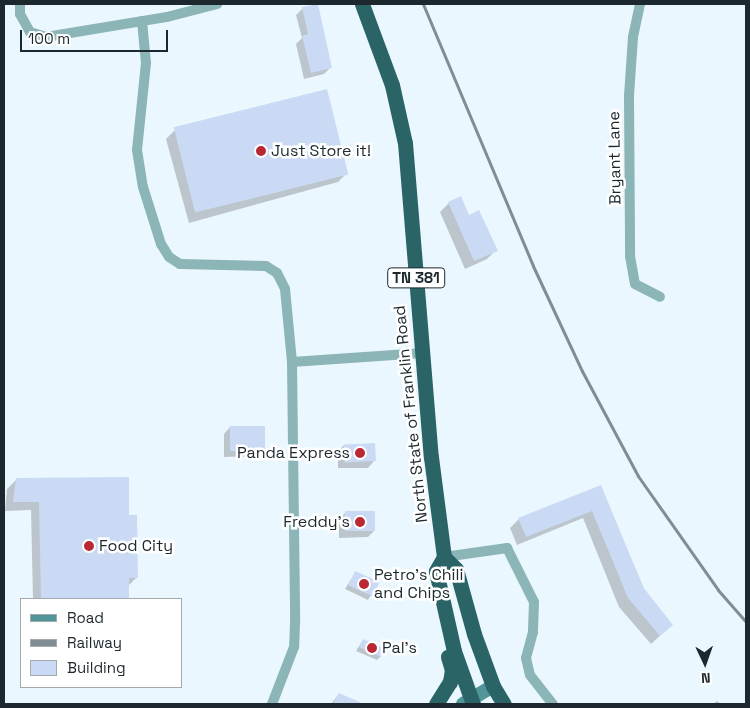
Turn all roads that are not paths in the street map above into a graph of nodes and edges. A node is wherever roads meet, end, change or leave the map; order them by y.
1 (20, 4) edge
2 (216, 4) edge
3 (362, 4) edge
4 (640, 4) edge
5 (142, 21) junction
6 (660, 297) dead end
7 (423, 353) junction
8 (292, 362) junction
9 (444, 557) junction
10 (442, 601) junction
11 (492, 686) junction
12 (469, 703) edge
13 (272, 704) edge
14 (436, 704) edge
15 (504, 704) edge
16 (553, 704) edge

1 - 5 street
2 - 5 street
3 - 7 highway, North State of Franklin Road / TN 381
4 - 6 street, Bryant Lane
5 - 8 street
7 - 8 street
7 - 9 highway, North State of Franklin Road / TN 381
8 - 13 street
9 - 10 highway, North State of Franklin Road / TN 381
9 - 11 highway, North State of Franklin Road / TN 381
9 - 16 street
10 - 12 highway, North State of Franklin Road / TN 381
10 - 14 highway
11 - 12 main road
11 - 15 highway, North State of Franklin Road / TN 381

